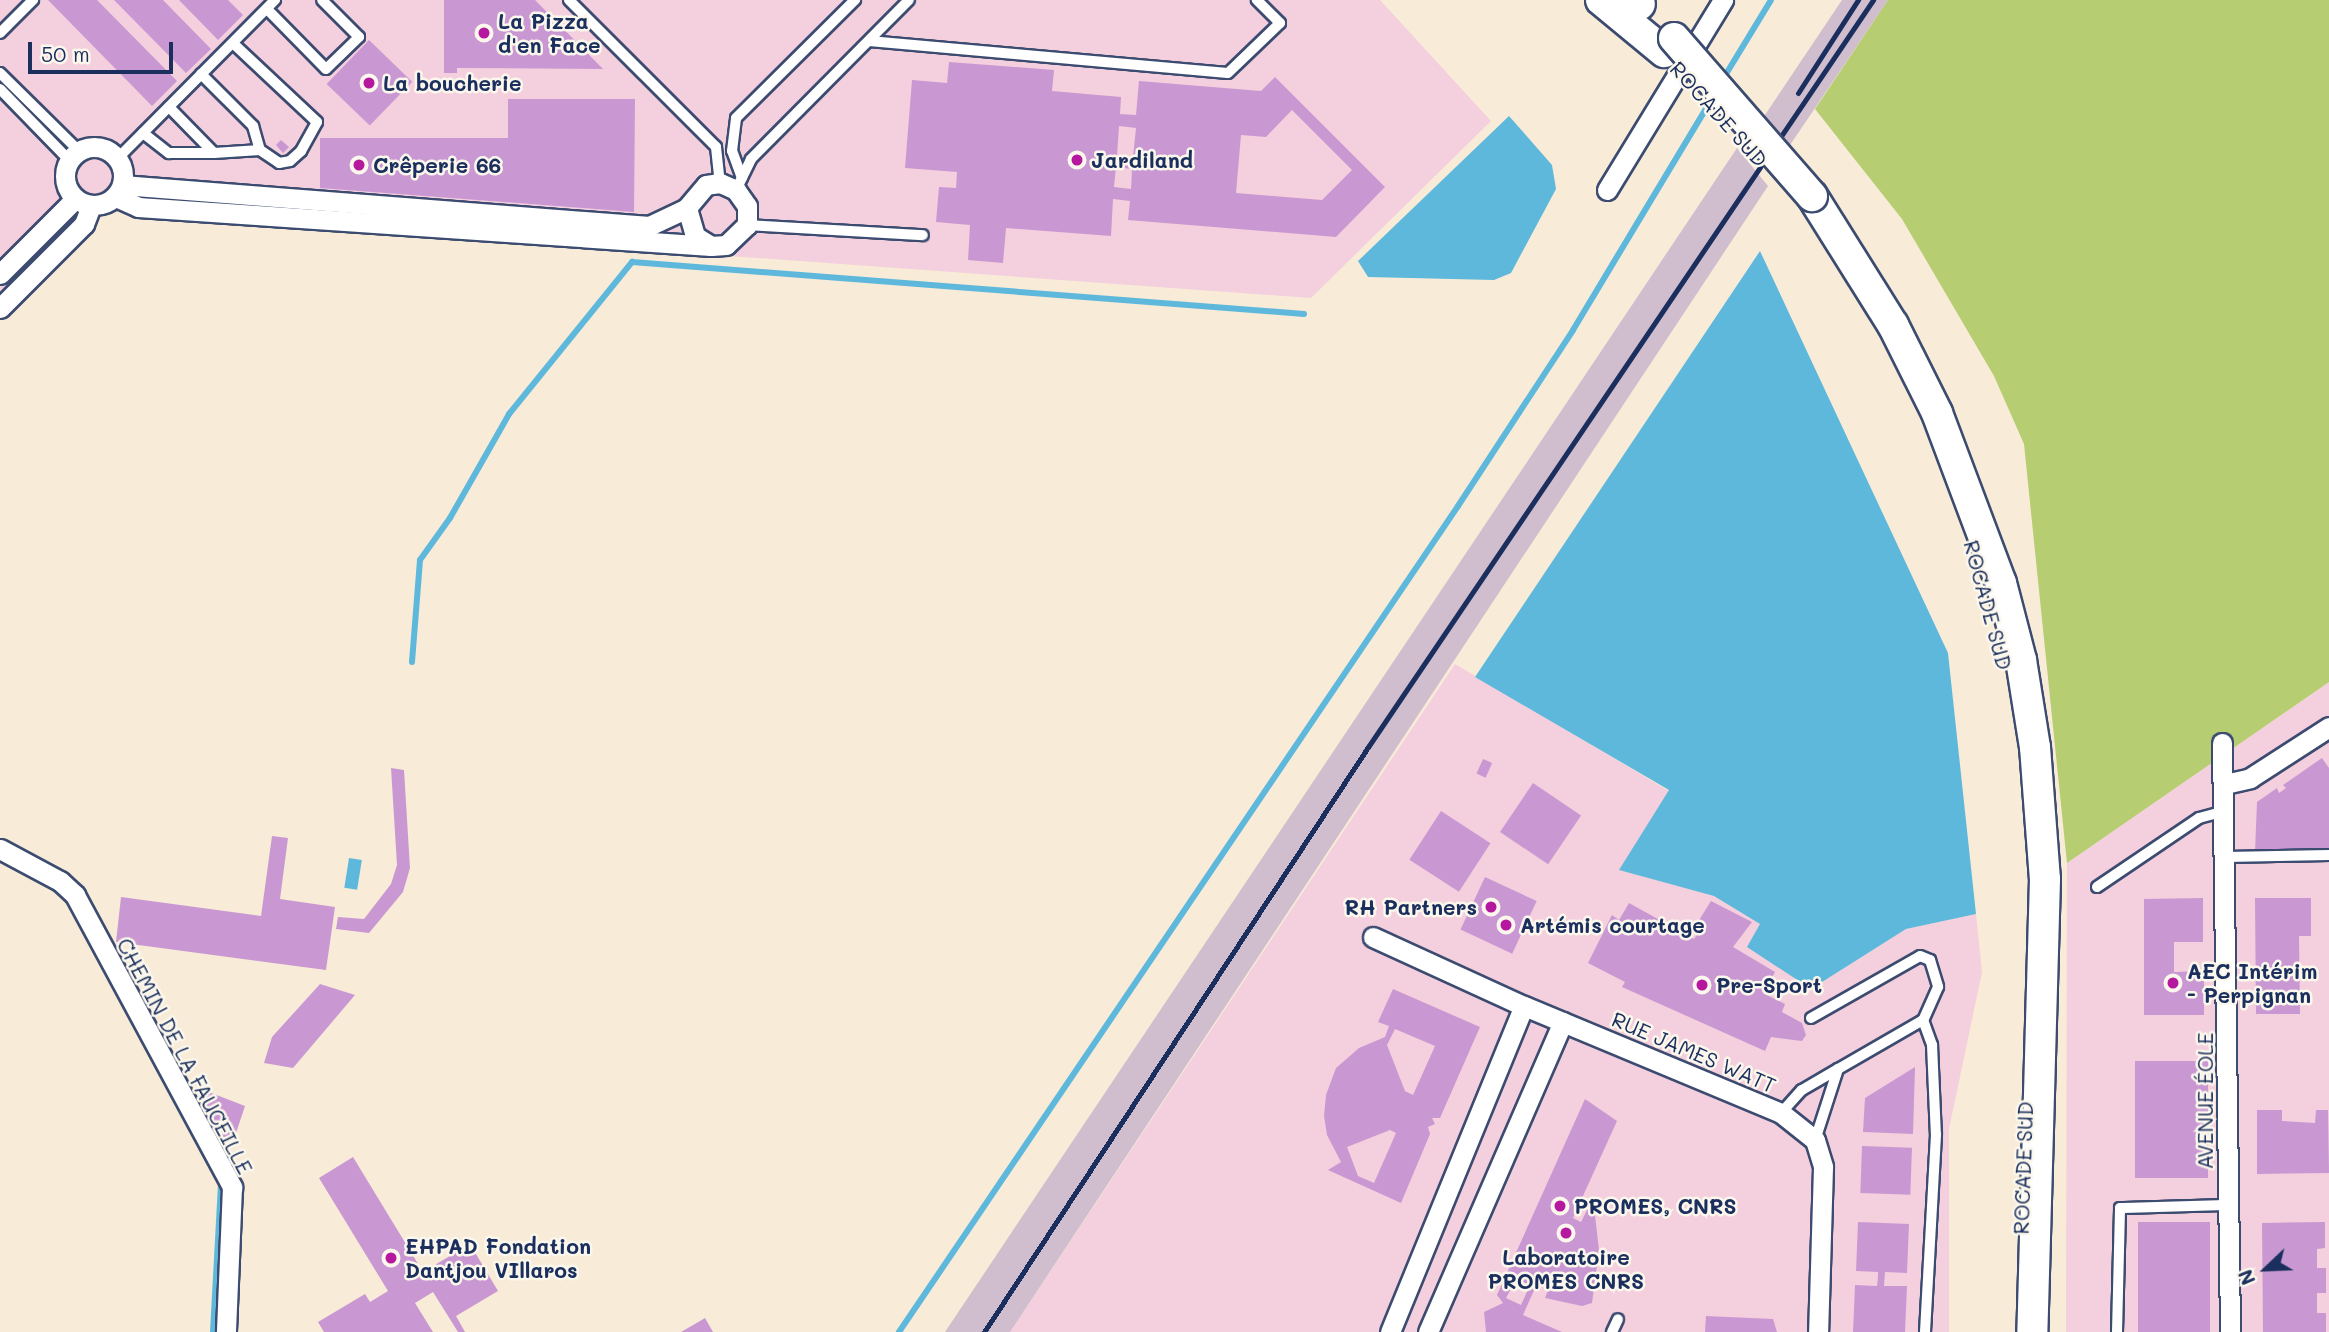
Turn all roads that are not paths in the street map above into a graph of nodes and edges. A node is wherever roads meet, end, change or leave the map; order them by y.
1 (33, 0) edge
2 (275, 0) edge
3 (322, 0) edge
4 (569, 0) edge
5 (855, 0) edge
6 (909, 0) edge
7 (1256, 0) edge
8 (1601, 0) edge
9 (1723, 0) edge
10 (1635, 1) edge
11 (267, 9) junction
12 (0, 33) edge
13 (869, 41) junction
14 (233, 43) junction
15 (1669, 45) junction
16 (0, 72) edge
17 (201, 74) junction
18 (0, 89) edge
19 (169, 107) junction
20 (143, 133) junction
21 (260, 150) junction
22 (214, 153) junction
23 (74, 155) junction
24 (118, 158) junction
25 (733, 184) junction
26 (1607, 190) dead end
27 (119, 191) junction
28 (1806, 201) junction
29 (83, 202) junction
30 (687, 208) junction
31 (747, 225) junction
32 (923, 235) dead end
33 (711, 246) junction
34 (0, 274) edge
35 (0, 308) edge
36 (2327, 732) edge
37 (2222, 743) dead end
38 (2225, 785) junction
39 (2225, 811) junction
40 (0, 849) edge
41 (2329, 855) edge
42 (2226, 857) junction
43 (2096, 887) dead end
44 (1373, 937) dead end
45 (1524, 1006) junction
46 (1811, 1018) dead end
47 (1923, 1020) junction
48 (1563, 1021) junction
49 (1838, 1069) junction
50 (1781, 1113) junction
51 (1815, 1140) junction
52 (2229, 1205) junction
53 (1618, 1319) dead end
54 (226, 1332) edge
55 (1390, 1332) edge
56 (1428, 1332) edge
57 (1612, 1332) edge
58 (1818, 1332) edge
59 (1925, 1332) edge
60 (2017, 1332) edge
61 (2032, 1332) edge
62 (2117, 1332) edge
63 (2230, 1332) edge

1 - 12 lane
2 - 11 lane
3 - 11 lane
4 - 25 lane
5 - 25 lane
6 - 13 lane
7 - 13 lane
8 - 15 main road, ROCADE SUD
9 - 26 street
10 - 15 main road, ROCADE SUD
11 - 14 lane
13 - 25 lane
14 - 17 lane
14 - 21 lane
15 - 28 main road, ROCADE SUD, bridge
16 - 23 lane
17 - 19 lane
17 - 21 lane
18 - 23 lane
19 - 20 lane
19 - 22 lane
20 - 22 lane
20 - 24 lane
21 - 22 lane
23 - 24 street
23 - 29 street
24 - 27 street
25 - 30 street
25 - 31 street
27 - 29 street
27 - 30 street
27 - 33 street
28 - 60 main road, ROCADE SUD
28 - 61 main road, ROCADE SUD
29 - 34 street
29 - 35 street
30 - 33 street
31 - 32 lane
31 - 33 street
36 - 38 street
37 - 38 street, AVENUE ÉOLE
38 - 39 street, AVENUE ÉOLE
39 - 42 street, AVENUE ÉOLE
39 - 43 lane
40 - 54 street, CHEMIN DE LA FAUCEILLE
41 - 42 lane
42 - 52 street, AVENUE ÉOLE
44 - 45 street, RUE JAMES WATT
45 - 48 street, RUE JAMES WATT
45 - 55 street
46 - 47 lane
47 - 49 lane
47 - 59 lane
48 - 50 street, RUE JAMES WATT
48 - 56 street
49 - 50 lane
49 - 51 lane
50 - 51 street, RUE JAMES WATT
51 - 58 street
52 - 62 lane
52 - 63 street, AVENUE ÉOLE
53 - 57 lane

